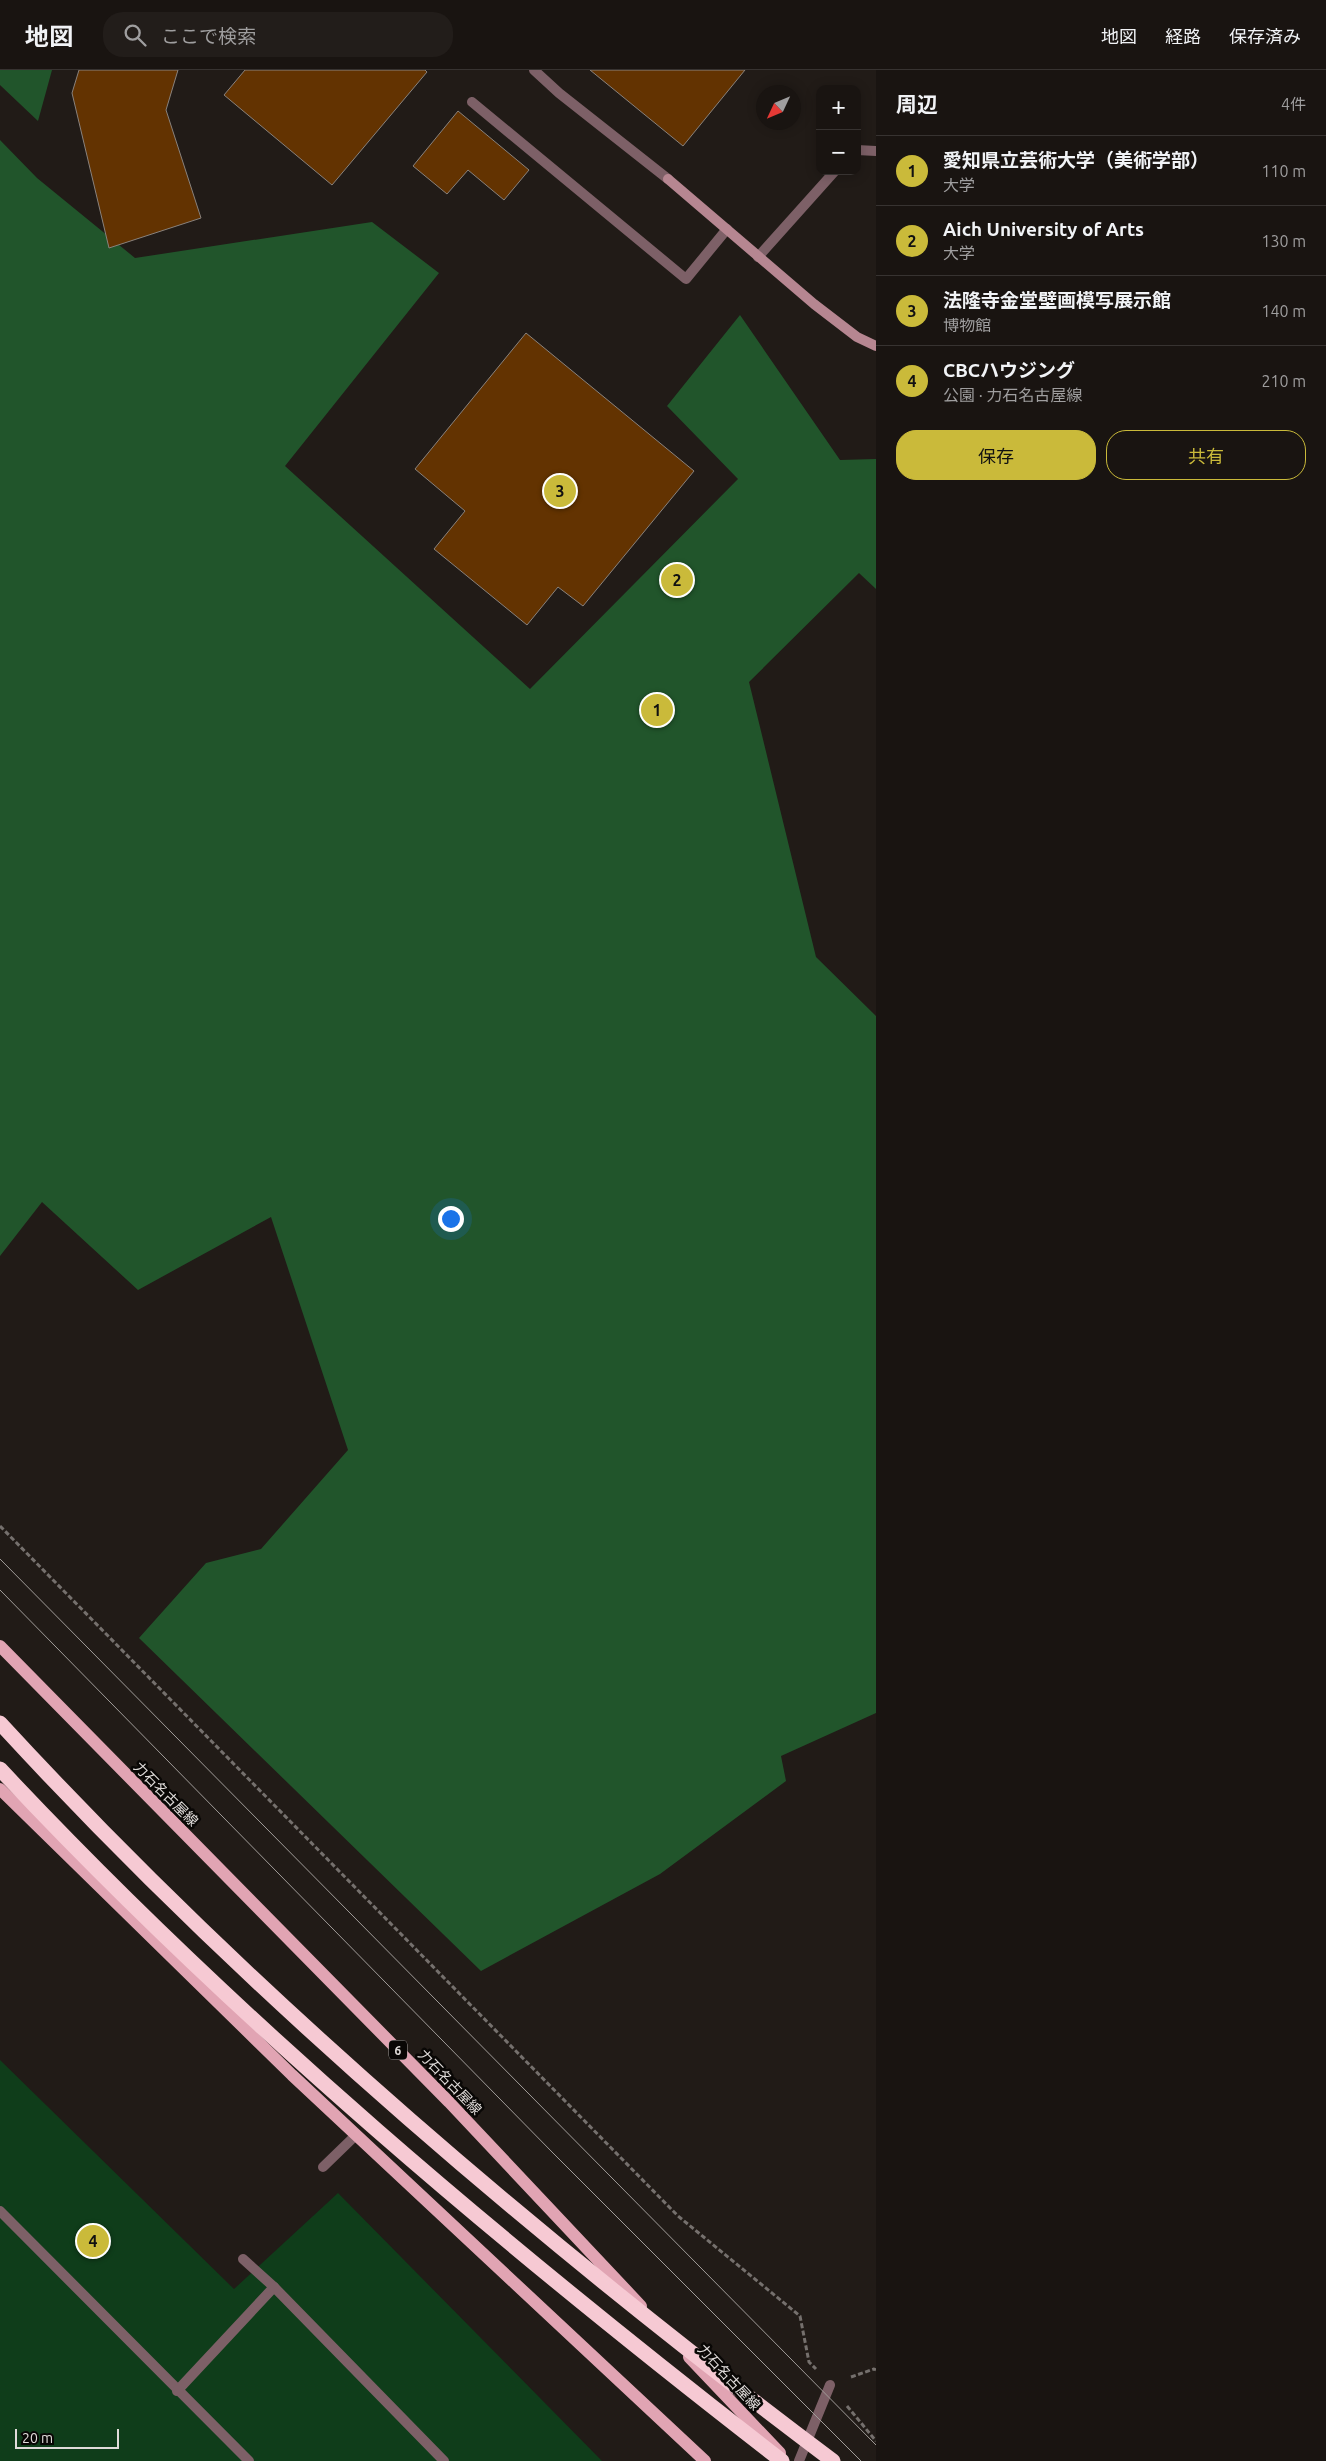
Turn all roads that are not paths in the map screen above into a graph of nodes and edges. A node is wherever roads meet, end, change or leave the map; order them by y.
1 (534, 70) edge
2 (472, 102) dead end
3 (861, 150) edge
4 (876, 151) edge
5 (831, 175) edge
6 (727, 229) junction
7 (758, 257) junction
8 (876, 346) edge
9 (0, 1646) edge
10 (0, 1723) edge
11 (0, 1768) edge
12 (0, 1788) edge
13 (356, 2135) junction
14 (323, 2167) dead end
15 (0, 2211) edge
16 (244, 2259) dead end
17 (274, 2287) junction
18 (830, 2385) road end
19 (177, 2391) junction
20 (249, 2461) edge
21 (444, 2461) edge
22 (706, 2461) edge
23 (782, 2461) edge
24 (788, 2461) edge
25 (800, 2461) edge
26 (833, 2461) edge

1 - 6 street
2 - 6 street
3 - 4 street
5 - 7 street
6 - 7 street
7 - 8 street
9 - 24 main road, 力石名古屋線 / 6
10 - 26 highway, bridge
11 - 23 highway
12 - 13 main road
13 - 14 street
13 - 22 main road
15 - 19 street
16 - 17 street
17 - 19 street
17 - 21 street
18 - 25 street
19 - 20 street

